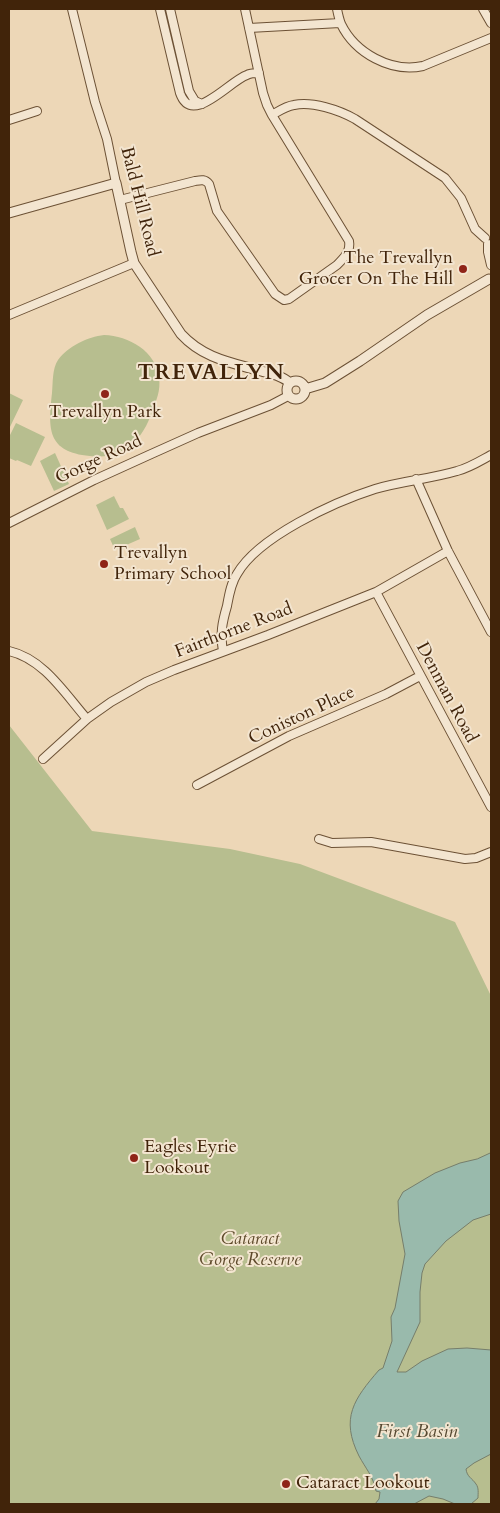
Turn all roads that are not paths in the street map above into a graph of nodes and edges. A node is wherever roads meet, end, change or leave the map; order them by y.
1 (72, 9) edge
2 (160, 9) edge
3 (170, 9) edge
4 (245, 9) edge
5 (337, 9) edge
6 (483, 9) edge
7 (340, 22) junction
8 (491, 23) edge
9 (249, 28) junction
10 (491, 38) edge
11 (259, 73) junction
12 (202, 104) junction
13 (37, 111) dead end
14 (272, 115) junction
15 (9, 120) edge
16 (116, 183) junction
17 (120, 200) junction
18 (9, 213) edge
19 (489, 240) edge
20 (134, 263) junction
21 (491, 265) edge
22 (491, 278) edge
23 (9, 315) edge
24 (290, 383) junction
25 (305, 389) junction
26 (288, 396) junction
27 (491, 455) edge
28 (416, 479) junction
29 (9, 523) edge
30 (448, 551) junction
31 (376, 592) junction
32 (491, 632) edge
33 (9, 651) edge
34 (223, 651) junction
35 (420, 676) junction
36 (87, 720) junction
37 (42, 759) dead end
38 (197, 785) dead end
39 (491, 807) edge
40 (319, 839) dead end
41 (491, 852) edge

1 - 16 street, Bald Hill Road
2 - 12 street
3 - 12 street
4 - 9 street
5 - 7 street
6 - 8 street
7 - 9 street
7 - 10 street
9 - 11 street
11 - 12 street
11 - 14 street
13 - 15 street
14 - 17 street
14 - 19 street
16 - 17 street, Bald Hill Road
16 - 18 street
17 - 20 street, Bald Hill Road
19 - 21 street
20 - 23 street
20 - 24 street, Bald Hill Road
22 - 25 street
24 - 25 street
24 - 26 street
25 - 26 street
26 - 29 street, Gorge Road
27 - 28 street
28 - 30 street
28 - 34 street
30 - 31 street, Fairthorne Road
30 - 32 street
31 - 34 street, Fairthorne Road
31 - 35 street, Denman Road
33 - 36 street
34 - 36 street, Fairthorne Road
35 - 38 street, Coniston Place
35 - 39 street, Denman Road
36 - 37 street, Fairthorne Road
40 - 41 street

